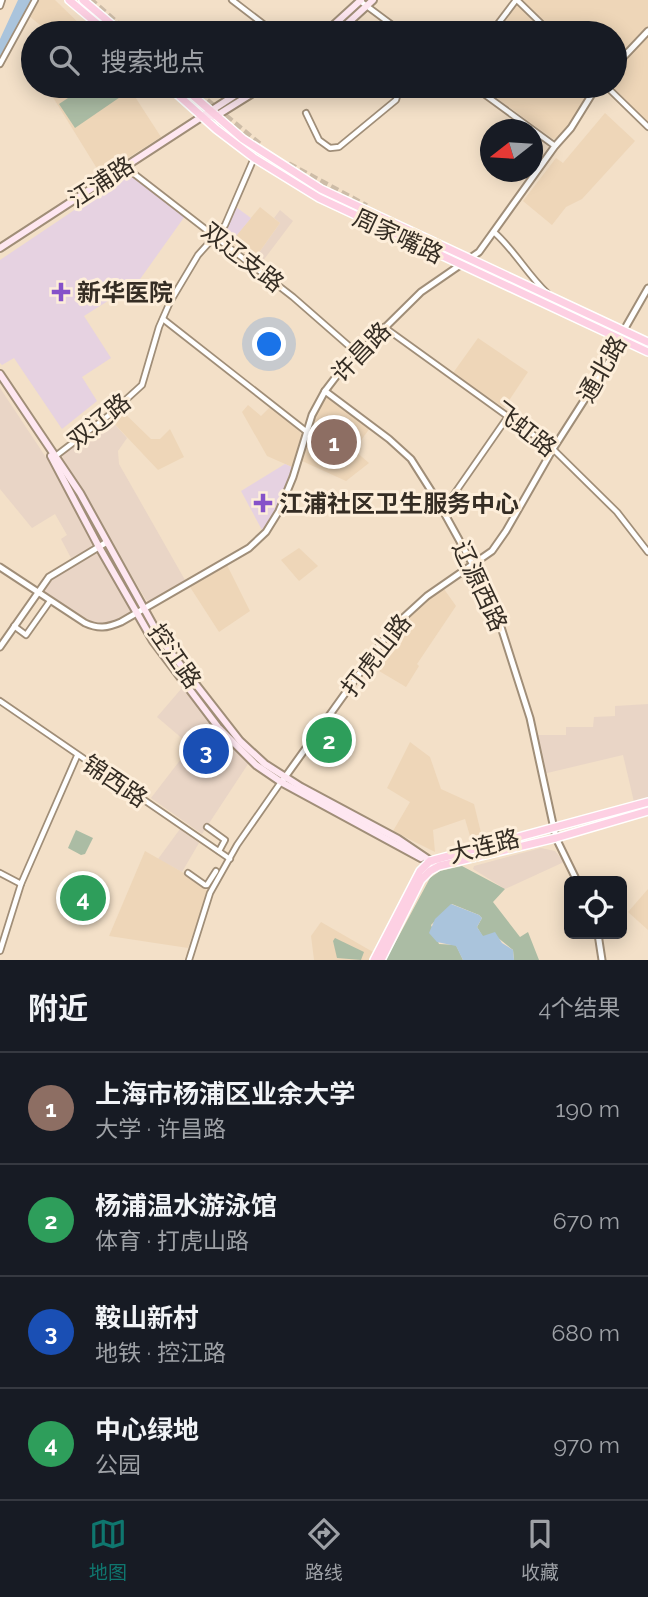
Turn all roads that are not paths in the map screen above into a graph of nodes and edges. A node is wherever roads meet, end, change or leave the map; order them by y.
1 (2, 0) edge
2 (35, 0) edge
3 (69, 0) edge
4 (83, 0) edge
5 (232, 0) edge
6 (373, 0) edge
7 (516, 0) edge
8 (361, 1) edge
9 (0, 6) edge
10 (367, 6) junction
11 (24, 21) edge
12 (94, 21) edge
13 (108, 21) edge
14 (259, 21) edge
15 (338, 21) edge
16 (350, 21) edge
17 (387, 21) edge
18 (500, 21) edge
19 (538, 21) edge
20 (21, 26) edge
21 (648, 31) edge
22 (627, 53) edge
23 (0, 64) edge
24 (182, 98) edge
25 (196, 98) edge
26 (229, 98) edge
27 (245, 98) edge
28 (397, 98) edge
29 (489, 98) edge
30 (590, 98) edge
31 (618, 98) edge
32 (209, 110) junction
33 (306, 113) dead end
34 (216, 116) junction
35 (203, 117) junction
36 (648, 127) edge
37 (555, 146) junction
38 (254, 158) junction
39 (124, 166) junction
40 (495, 233) junction
41 (215, 235) junction
42 (0, 248) edge
43 (471, 259) junction
44 (462, 266) junction
45 (648, 288) edge
46 (552, 298) junction
47 (163, 319) junction
48 (384, 327) junction
49 (624, 330) junction
50 (620, 339) junction
51 (648, 342) edge
52 (648, 352) edge
53 (357, 353) junction
54 (0, 377) edge
55 (325, 391) junction
56 (509, 415) junction
57 (307, 432) junction
58 (554, 449) junction
59 (54, 458) junction
60 (443, 510) junction
61 (107, 542) junction
62 (99, 547) junction
63 (648, 552) edge
64 (472, 565) junction
65 (0, 567) edge
66 (37, 593) junction
67 (50, 601) junction
68 (140, 611) junction
69 (14, 626) junction
70 (0, 647) edge
71 (0, 701) edge
72 (77, 755) junction
73 (283, 779) junction
74 (648, 802) edge
75 (648, 811) edge
76 (207, 827) dead end
77 (554, 828) junction
78 (556, 838) junction
79 (219, 851) junction
80 (230, 859) junction
81 (430, 860) junction
82 (439, 866) junction
83 (216, 871) dead end
84 (0, 873) edge
85 (188, 873) dead end
86 (575, 876) edge
87 (21, 884) junction
88 (599, 939) edge
89 (0, 951) edge
90 (189, 960) edge
91 (374, 960) edge
92 (381, 960) edge
93 (602, 960) edge

1 - 9 street
2 - 11 street
3 - 12 main road
4 - 13 main road
5 - 14 street
6 - 10 main road
7 - 18 street
7 - 19 street
8 - 10 street
8 - 15 main road
10 - 16 main road
10 - 17 street
20 - 23 street
21 - 22 street
24 - 35 main road, 周家嘴路
25 - 32 main road, 周家嘴路
26 - 32 main road, 江浦路
27 - 34 main road, 江浦路
28 - 33 street
29 - 37 street
30 - 37 street, 许昌路
31 - 36 street
32 - 34 main road, 周家嘴路
32 - 35 main road, 江浦路
34 - 35 main road, 江浦路
34 - 43 main road, 周家嘴路
35 - 38 main road, 周家嘴路
35 - 39 main road, 江浦路
37 - 40 street, 许昌路
38 - 41 street, 双辽路
38 - 44 main road, 周家嘴路
39 - 41 street, 双辽支路
39 - 42 main road, 江浦路
40 - 43 street, 许昌路
40 - 46 street
41 - 47 street, 双辽路
41 - 53 street, 双辽支路
43 - 44 street, 许昌路
43 - 46 main road, 周家嘴路
44 - 48 street, 许昌路
44 - 50 main road, 周家嘴路
45 - 49 street, 通北路
46 - 49 main road, 周家嘴路
47 - 57 street
47 - 59 street, 双辽路
48 - 53 street, 许昌路
48 - 56 street, 飞虹路
49 - 50 street, 通北路
49 - 51 main road, 周家嘴路
50 - 52 main road, 周家嘴路
50 - 58 street, 通北路
53 - 55 street, 许昌路
54 - 59 main road, 控江路
55 - 57 street, 许昌路
55 - 60 street, 辽源西路
56 - 58 street, 飞虹路
56 - 60 street
57 - 68 street, 许昌路
58 - 63 street, 飞虹路
58 - 64 street, 打虎山路
59 - 61 main road, 控江路
59 - 62 main road, 控江路
60 - 64 street, 辽源西路
61 - 62 street
61 - 68 main road, 控江路
62 - 66 street
62 - 68 main road, 控江路
64 - 73 street, 打虎山路
64 - 77 street, 辽源西路
65 - 66 street, 许昌路
66 - 67 street, 许昌路
66 - 69 street
67 - 68 street, 许昌路
67 - 69 street
68 - 73 main road, 控江路
68 - 73 main road, 控江路
69 - 70 street
71 - 72 street, 锦西路
72 - 79 street, 锦西路
72 - 87 street
73 - 80 street, 打虎山路
73 - 81 main road, 控江路
74 - 77 main road, 大连路
75 - 78 main road, 大连路
76 - 79 street
77 - 78 street, 辽源西路
77 - 81 main road, 大连路
78 - 82 main road, 大连路
78 - 86 street, 辽源西路
79 - 80 street, 锦西路
80 - 90 street, 打虎山路
81 - 82 main road, 控江路
81 - 91 main road, 大连路
82 - 92 main road, 大连路
83 - 85 street
84 - 87 street
87 - 89 street
88 - 93 street

